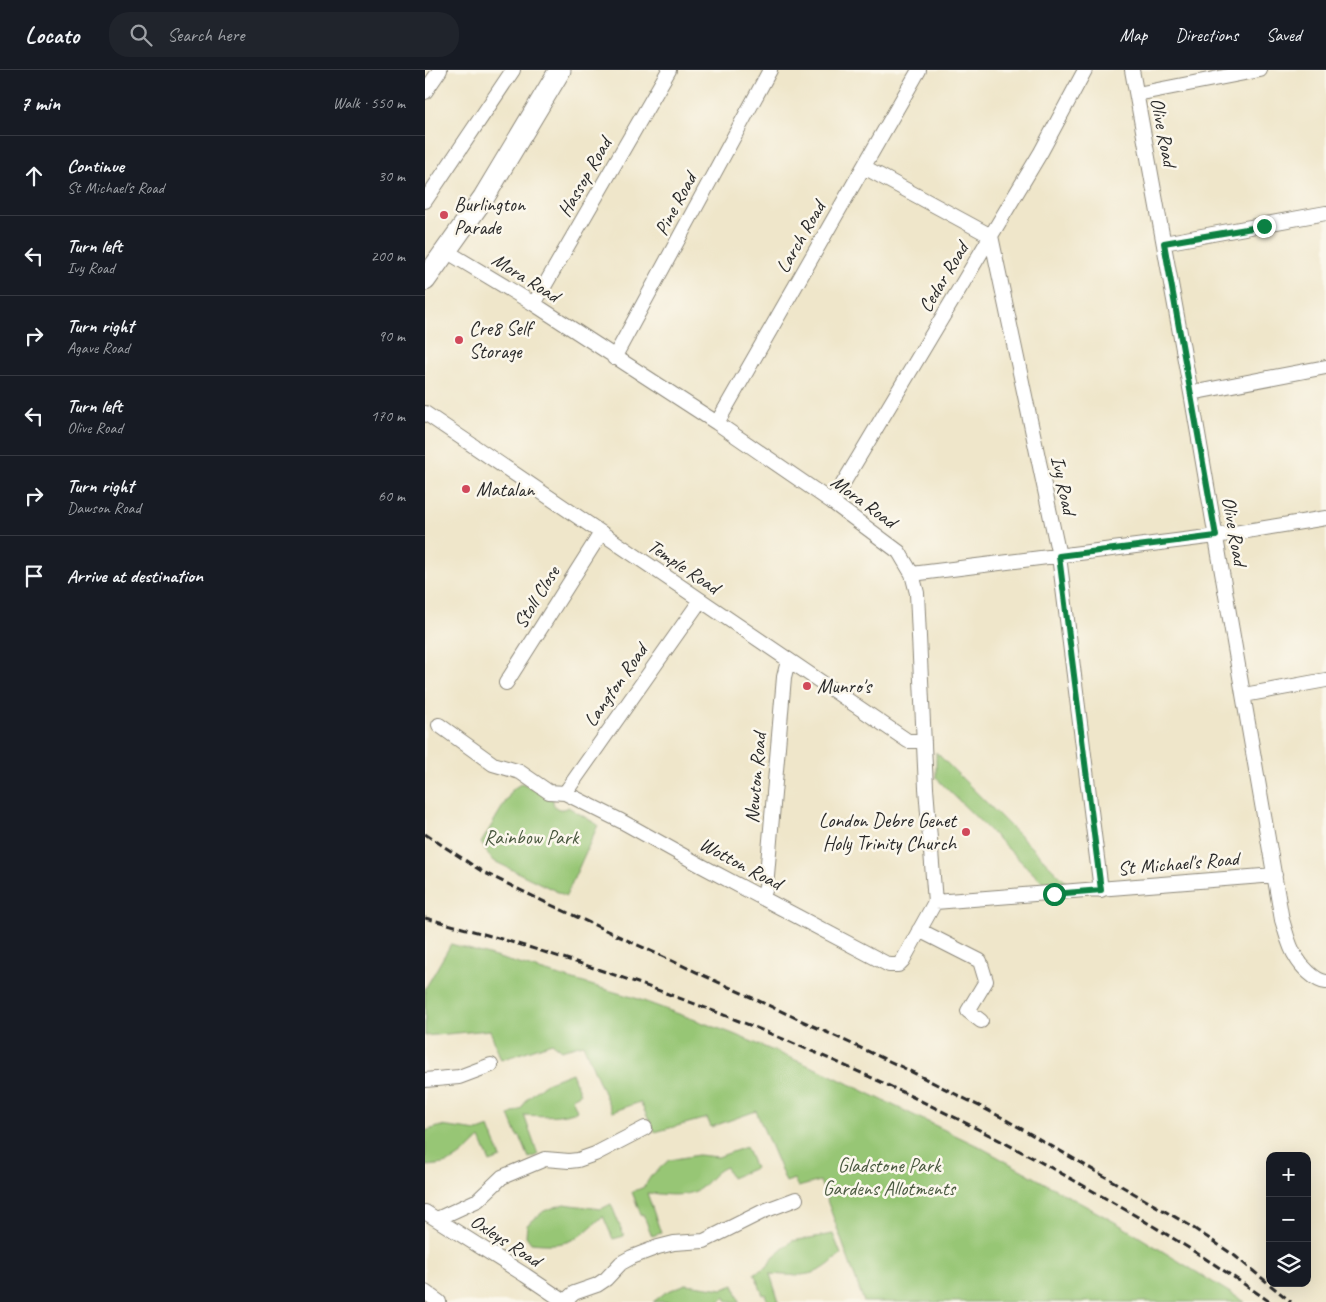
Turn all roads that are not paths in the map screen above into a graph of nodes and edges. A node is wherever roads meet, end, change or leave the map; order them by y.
1 (440, 70) edge
2 (513, 70) edge
3 (560, 70) edge
4 (669, 70) edge
5 (770, 70) edge
6 (919, 70) edge
7 (1085, 70) edge
8 (1132, 70) edge
9 (1260, 70) edge
10 (425, 92) edge
11 (1137, 94) junction
12 (864, 167) junction
13 (425, 201) edge
14 (1326, 213) edge
15 (991, 236) junction
16 (1164, 243) junction
17 (446, 251) junction
18 (425, 280) edge
19 (534, 304) junction
20 (614, 358) junction
21 (1326, 367) edge
22 (1191, 393) junction
23 (425, 413) edge
24 (717, 423) junction
25 (832, 502) junction
26 (1326, 518) edge
27 (601, 533) junction
28 (1216, 536) junction
29 (1059, 556) junction
30 (912, 574) junction
31 (700, 601) junction
32 (788, 661) junction
33 (1326, 680) edge
34 (505, 683) dead end
35 (1244, 695) junction
36 (439, 725) dead end
37 (924, 741) junction
38 (565, 793) junction
39 (1275, 875) junction
40 (1101, 890) junction
41 (763, 897) junction
42 (935, 902) junction
43 (919, 930) junction
44 (1326, 982) edge
45 (981, 1021) dead end
46 (491, 1065) dead end
47 (425, 1080) edge
48 (645, 1128) dead end
49 (796, 1199) dead end
50 (431, 1216) edge
51 (425, 1292) edge
52 (439, 1302) edge
53 (565, 1302) edge

1 - 10 street
2 - 13 street
3 - 17 main road
4 - 19 street, Hassop Road
5 - 20 street, Pine Road
6 - 12 street, Larch Road
7 - 15 street, Cedar Road
8 - 11 street, Olive Road
9 - 11 street
11 - 16 street, Olive Road
12 - 15 street
12 - 24 street, Larch Road
14 - 16 street
15 - 25 street, Cedar Road
15 - 29 street, Ivy Road
16 - 22 street, Olive Road
17 - 18 main road
17 - 19 street, Mora Road
19 - 20 street, Mora Road
20 - 24 street, Mora Road
21 - 22 street
22 - 28 street, Olive Road
23 - 27 street, Temple Road
24 - 25 street, Mora Road
25 - 30 street, Mora Road
26 - 28 street
27 - 31 street, Temple Road
27 - 34 street, Stoll Close
28 - 29 street
28 - 35 street, Olive Road
29 - 30 street
29 - 40 street, Ivy Road
30 - 37 street, Mora Road
31 - 32 street, Temple Road
31 - 38 street, Langton Road
32 - 37 street, Temple Road
32 - 41 street, Newton Road
33 - 35 street
35 - 39 street, Olive Road
36 - 38 street, Wotton Road
37 - 42 street, Mora Road
38 - 41 street, Wotton Road
39 - 40 street, St Michael's Road
39 - 44 street, Olive Road
40 - 42 street, St Michael's Road
41 - 43 street, Wotton Road
42 - 43 street
43 - 45 street
46 - 47 street
48 - 50 street
49 - 53 street
50 - 53 street, Oxleys Road
51 - 52 street

